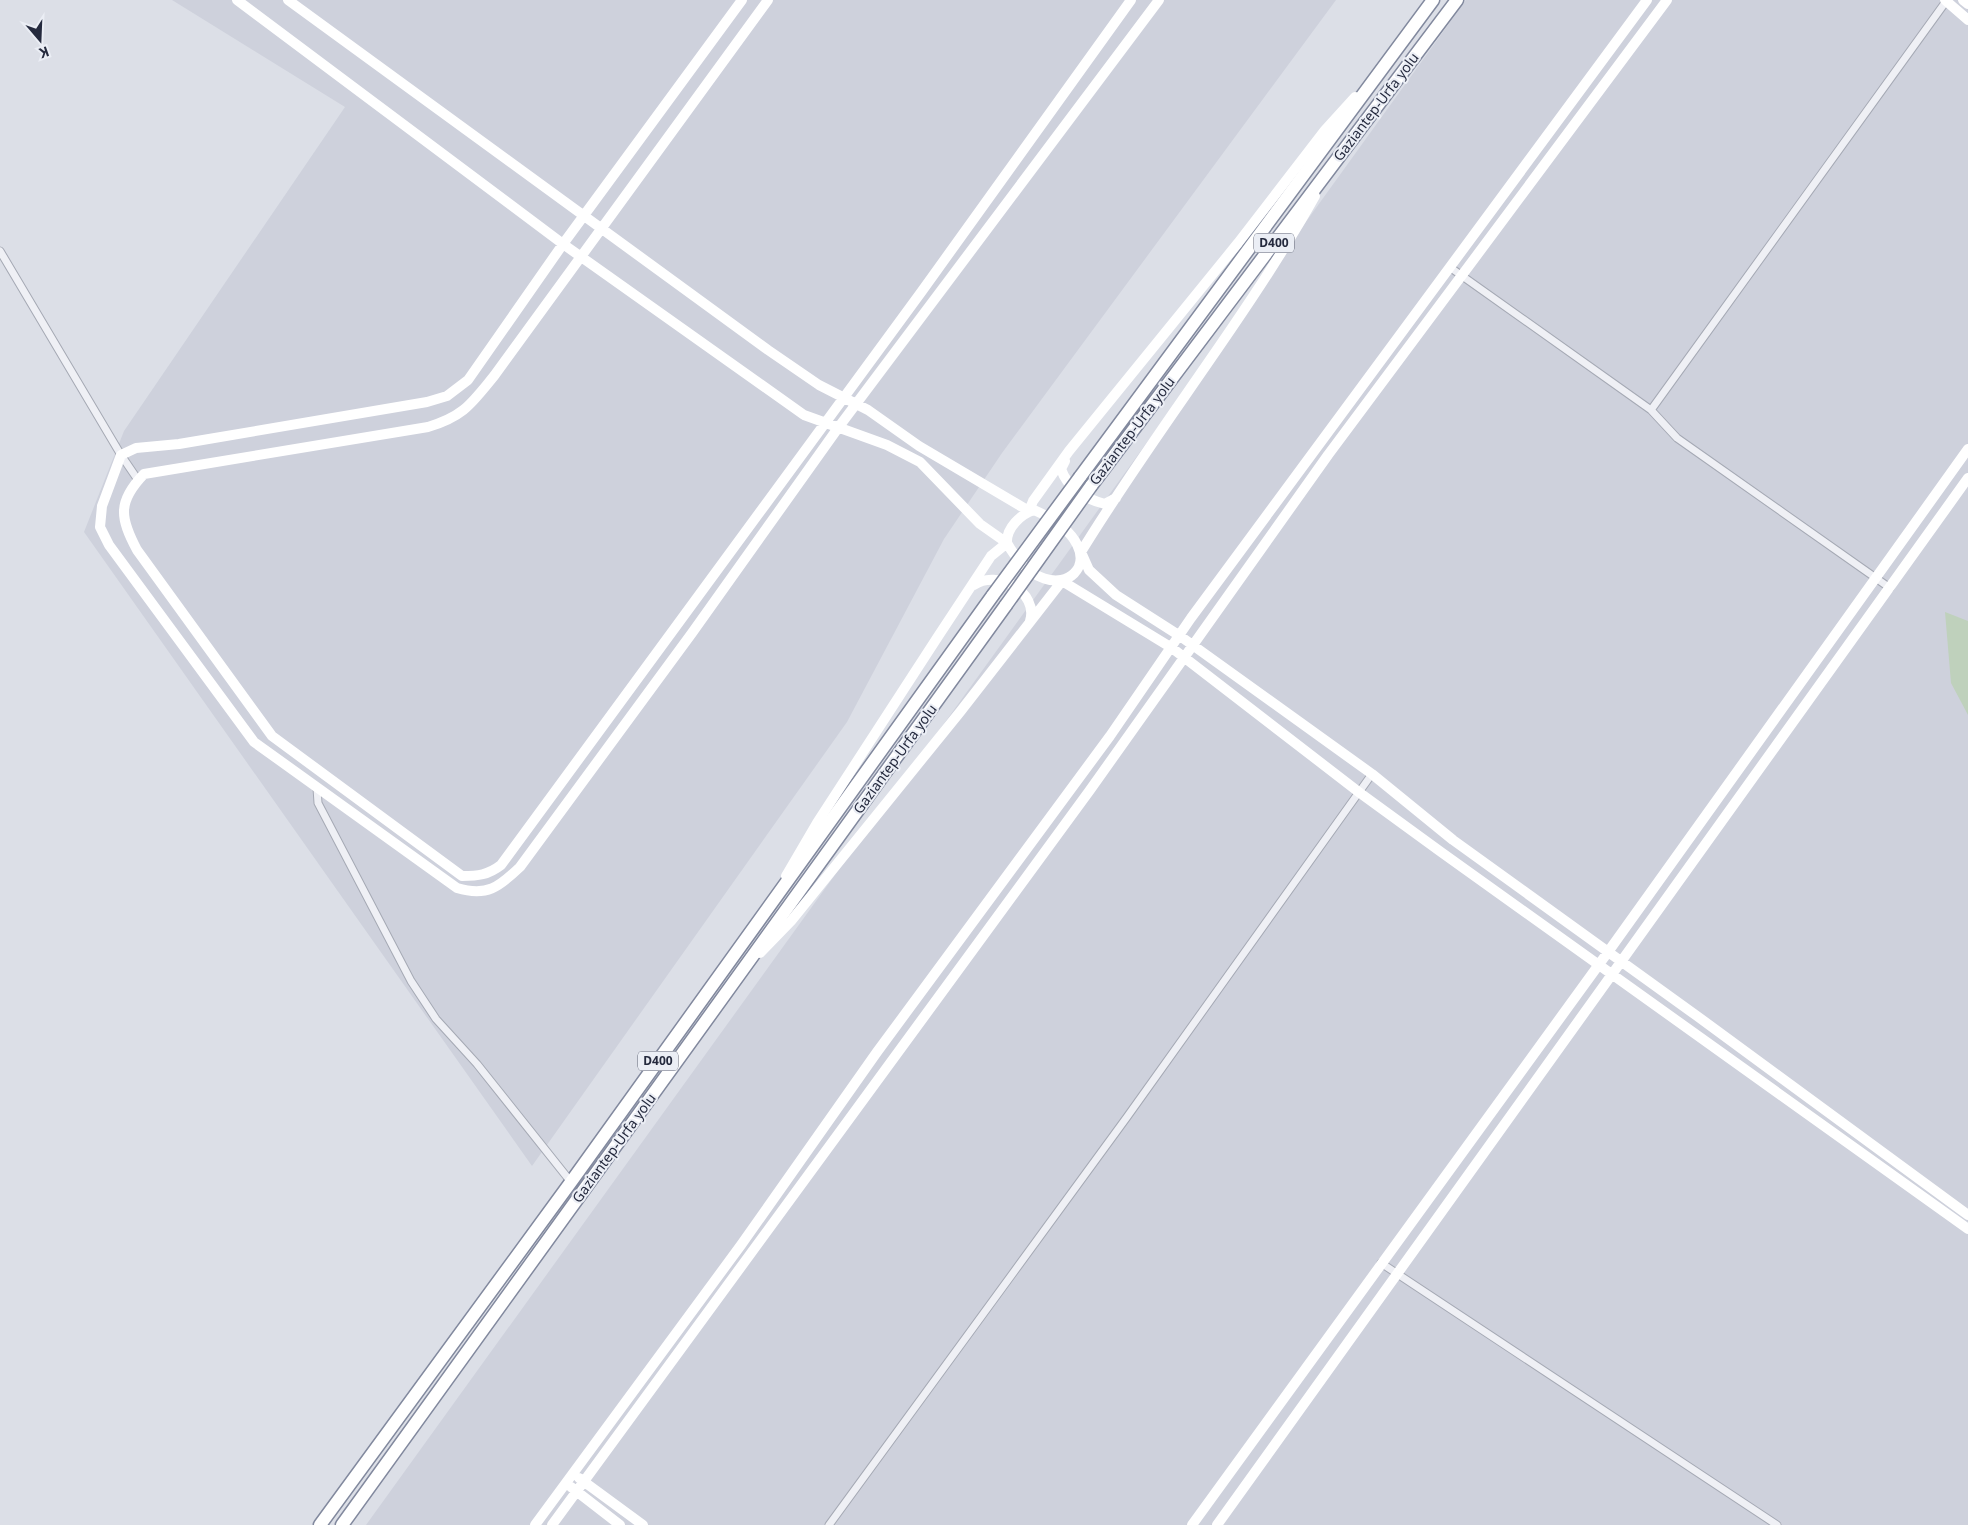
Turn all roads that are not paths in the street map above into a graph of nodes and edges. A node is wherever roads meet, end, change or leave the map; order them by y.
1 (237, 0) edge
2 (288, 0) edge
3 (742, 0) edge
4 (768, 0) edge
5 (1131, 0) edge
6 (1159, 0) edge
7 (1433, 0) edge
8 (1457, 0) edge
9 (1647, 0) edge
10 (1667, 0) edge
11 (1946, 0) edge
12 (1963, 0) edge
13 (1968, 4) edge
14 (1968, 20) edge
15 (1386, 63) junction
16 (1334, 163) junction
17 (584, 217) junction
18 (601, 230) junction
19 (563, 244) junction
20 (0, 251) edge
21 (582, 257) junction
22 (1451, 268) junction
23 (1461, 276) junction
24 (844, 398) junction
25 (857, 405) junction
26 (1651, 410) junction
27 (825, 423) junction
28 (838, 428) junction
29 (1968, 449) edge
30 (1069, 451) junction
31 (121, 455) junction
32 (1968, 478) edge
33 (138, 480) junction
34 (1116, 498) junction
35 (1029, 512) junction
36 (1007, 543) junction
37 (1081, 552) junction
38 (1875, 579) junction
39 (1062, 581) junction
40 (971, 587) junction
41 (1890, 588) junction
42 (1029, 624) junction
43 (1180, 636) junction
44 (1193, 646) junction
45 (1172, 648) junction
46 (1185, 658) junction
47 (1372, 774) junction
48 (317, 788) junction
49 (1360, 793) junction
50 (775, 898) junction
51 (1608, 952) junction
52 (1620, 960) junction
53 (1597, 966) junction
54 (1612, 976) junction
55 (736, 978) junction
56 (571, 1182) junction
57 (1968, 1215) edge
58 (1968, 1229) edge
59 (1381, 1263) junction
60 (1397, 1274) junction
61 (573, 1473) junction
62 (583, 1481) junction
63 (566, 1484) junction
64 (577, 1491) junction
65 (320, 1525) edge
66 (342, 1525) edge
67 (535, 1525) edge
68 (552, 1525) edge
69 (620, 1525) edge
70 (643, 1525) edge
71 (829, 1525) edge
72 (1192, 1525) edge
73 (1217, 1525) edge
74 (1777, 1525) edge

1 - 19 street
2 - 17 street
3 - 17 street
4 - 18 street
5 - 24 street
6 - 25 street
7 - 15 highway, Gaziantep-Urfa yolu / D400
8 - 16 highway, Gaziantep-Urfa yolu / D400
9 - 22 street
10 - 23 street
11 - 14 street
11 - 26 street
12 - 13 street
15 - 30 street
15 - 50 highway, Gaziantep-Urfa yolu / D400, bridge
16 - 34 street
16 - 55 highway, Gaziantep-Urfa yolu / D400, bridge
17 - 18 street
17 - 19 street
18 - 21 street
18 - 24 street
19 - 21 street
19 - 31 street
20 - 31 street
21 - 27 street
21 - 33 street
22 - 23 street
22 - 43 street
23 - 26 street
23 - 44 street
24 - 25 street
24 - 27 street
25 - 28 street
25 - 35 street
26 - 38 street
27 - 28 street
27 - 33 street
28 - 36 street
28 - 48 street
29 - 38 street
30 - 34 street
30 - 35 street
31 - 33 street
31 - 48 street
32 - 41 street
34 - 37 street
35 - 36 street
35 - 37 street
36 - 39 street
36 - 40 street
37 - 39 street
37 - 43 street
38 - 41 street
38 - 51 street
39 - 42 street
39 - 45 street
40 - 42 street
40 - 50 street
41 - 52 street
42 - 55 street
43 - 44 street
43 - 45 street
44 - 46 street
44 - 47 street
45 - 46 street
45 - 61 street
46 - 49 street
46 - 62 street
47 - 49 street
47 - 51 street
48 - 56 street
49 - 53 street
49 - 71 street
50 - 56 highway, Gaziantep-Urfa yolu / D400
51 - 52 street
51 - 53 street
52 - 54 street
52 - 57 street
53 - 54 street
53 - 59 street
54 - 58 street
54 - 60 street
55 - 66 highway, Gaziantep-Urfa yolu / D400
56 - 65 highway, Gaziantep-Urfa yolu / D400
59 - 60 street
59 - 72 street
60 - 73 street
60 - 74 street
61 - 62 street
61 - 63 street
62 - 64 street
62 - 70 street
63 - 64 street
63 - 67 street
64 - 68 street
64 - 69 street

